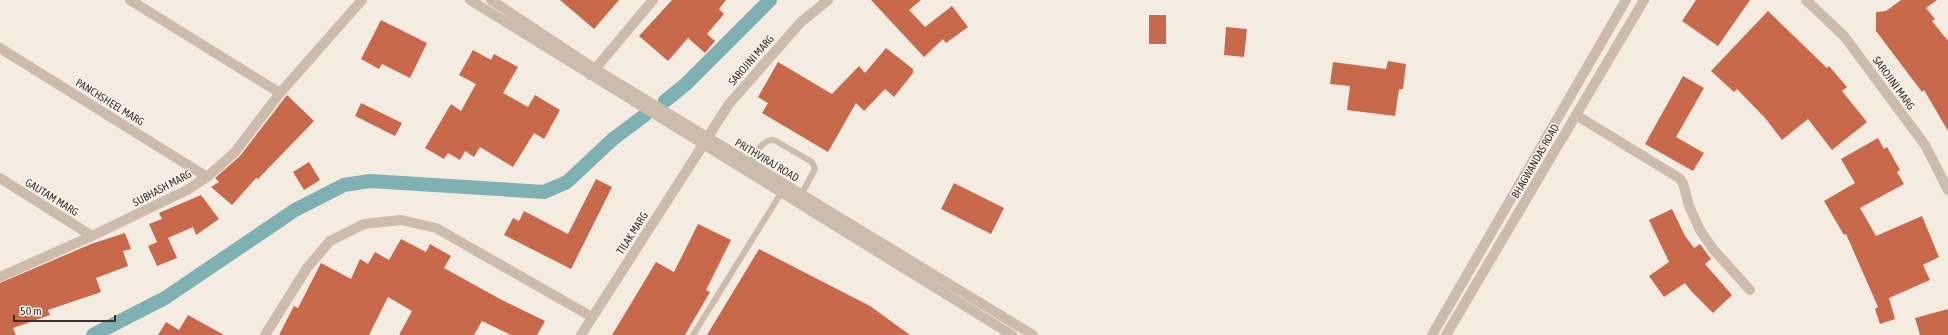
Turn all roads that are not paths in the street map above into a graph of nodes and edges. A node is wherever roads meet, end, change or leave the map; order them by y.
1 (130, 0) edge
2 (362, 0) edge
3 (470, 0) edge
4 (491, 0) edge
5 (653, 0) edge
6 (828, 0) edge
7 (1626, 0) edge
8 (1644, 0) edge
9 (1806, 0) edge
10 (0, 48) edge
11 (592, 72) junction
12 (280, 93) junction
13 (1576, 114) junction
14 (705, 141) junction
15 (747, 167) junction
16 (207, 176) junction
17 (1, 180) edge
18 (1948, 190) edge
19 (781, 193) junction
20 (800, 199) junction
21 (92, 236) junction
22 (0, 277) edge
23 (1750, 290) dead end
24 (592, 317) junction
25 (265, 335) edge
26 (581, 335) edge
27 (693, 335) edge
28 (1012, 335) edge
29 (1033, 335) edge
30 (1432, 335) edge
31 (1446, 335) edge

1 - 12 street
2 - 12 street, SUBHASH MARG
3 - 11 street, PRITHVIRAJ ROAD
4 - 11 street, PRITHVIRAJ ROAD
5 - 11 street
6 - 14 street, SAROJINI MARG
7 - 30 street, BHAGWANDAS ROAD
8 - 13 street, BHAGWANDAS ROAD
9 - 18 street, SAROJINI MARG
10 - 16 street, PANCHSHEEL MARG
11 - 14 street, PRITHVIRAJ ROAD
12 - 16 street, SUBHASH MARG
13 - 23 street
13 - 31 street, BHAGWANDAS ROAD
14 - 15 street, PRITHVIRAJ ROAD
14 - 24 street, TILAK MARG
15 - 19 street, PRITHVIRAJ ROAD
15 - 20 street, PRITHVIRAJ ROAD
15 - 20 lane
16 - 21 street, SUBHASH MARG
17 - 21 street, GAUTAM MARG
19 - 20 street, PRITHVIRAJ ROAD
19 - 27 lane
20 - 28 street, PRITHVIRAJ ROAD
20 - 29 street, PRITHVIRAJ ROAD
21 - 22 street, SUBHASH MARG
24 - 25 street
24 - 26 street, TILAK MARG

